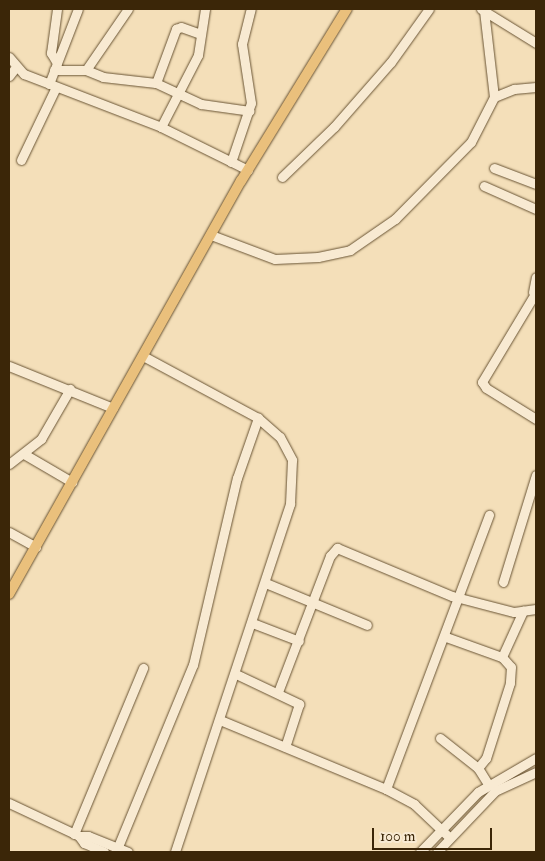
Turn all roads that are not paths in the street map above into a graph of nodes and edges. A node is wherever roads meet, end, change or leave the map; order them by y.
1 (57, 9) edge
2 (78, 9) edge
3 (128, 9) edge
4 (205, 9) edge
5 (251, 9) edge
6 (347, 9) edge
7 (429, 9) edge
8 (483, 10) edge
9 (200, 34) junction
10 (536, 43) edge
11 (11, 62) edge
12 (56, 66) junction
13 (86, 70) junction
14 (9, 76) edge
15 (156, 83) junction
16 (53, 85) junction
17 (536, 87) edge
18 (177, 94) junction
19 (494, 96) junction
20 (250, 111) junction
21 (161, 127) junction
22 (21, 160) dead end
23 (231, 162) junction
24 (494, 168) dead end
25 (248, 170) junction
26 (282, 177) dead end
27 (536, 184) edge
28 (484, 186) dead end
29 (536, 209) edge
30 (211, 235) junction
31 (536, 277) edge
32 (535, 292) edge
33 (143, 356) junction
34 (9, 366) edge
35 (70, 389) junction
36 (113, 408) junction
37 (258, 418) junction
38 (536, 419) edge
39 (24, 454) junction
40 (9, 464) edge
41 (536, 475) edge
42 (72, 482) junction
43 (489, 515) dead end
44 (9, 532) edge
45 (36, 547) junction
46 (503, 582) dead end
47 (268, 584) dead end
48 (9, 594) edge
49 (461, 599) junction
50 (315, 602) junction
51 (536, 609) edge
52 (523, 611) junction
53 (256, 624) dead end
54 (367, 625) dead end
55 (446, 637) junction
56 (299, 641) junction
57 (502, 657) junction
58 (143, 668) dead end
59 (238, 675) dead end
60 (278, 692) junction
61 (220, 720) junction
62 (440, 738) dead end
63 (285, 747) junction
64 (536, 758) edge
65 (478, 768) junction
66 (536, 772) edge
67 (488, 784) junction
68 (386, 789) junction
69 (9, 802) edge
70 (442, 829) junction
71 (76, 835) junction
72 (449, 837) junction
73 (117, 849) junction
74 (91, 850) edge
75 (104, 852) edge
76 (128, 852) edge
77 (175, 852) edge
78 (420, 852) edge
79 (437, 852) edge

1 - 12 street
2 - 12 street
3 - 13 street
4 - 9 street
5 - 20 street
6 - 25 main road
7 - 26 street
8 - 10 street
8 - 19 street
9 - 15 street
9 - 18 street
11 - 14 street
11 - 16 street
12 - 13 street
12 - 16 street
13 - 15 street
15 - 18 street
16 - 21 street
16 - 22 street
17 - 19 street
18 - 20 street
18 - 21 street
19 - 30 street
20 - 23 street
21 - 23 street
23 - 25 street
24 - 27 street
25 - 30 main road
28 - 29 street
30 - 33 main road
31 - 32 street
32 - 38 street
33 - 36 main road
33 - 37 street
34 - 35 street
35 - 36 street
35 - 39 street
36 - 42 main road
37 - 61 street
37 - 73 street
39 - 40 street
39 - 42 street
41 - 46 street
42 - 45 main road
43 - 49 street
44 - 45 street
45 - 48 main road
47 - 50 street
49 - 50 street
49 - 52 street
49 - 55 street
50 - 54 street
50 - 56 street
51 - 52 street
52 - 57 street
53 - 56 street
55 - 57 street
55 - 68 street
56 - 60 street
57 - 65 street
58 - 71 street
59 - 60 street
60 - 63 street
61 - 63 street
61 - 77 street
62 - 65 street
63 - 68 street
64 - 67 street
65 - 67 street
66 - 72 street
67 - 70 street
68 - 70 street
69 - 71 street
70 - 72 street
70 - 78 street
71 - 73 street
71 - 74 street
72 - 79 street
73 - 76 street
74 - 75 street

